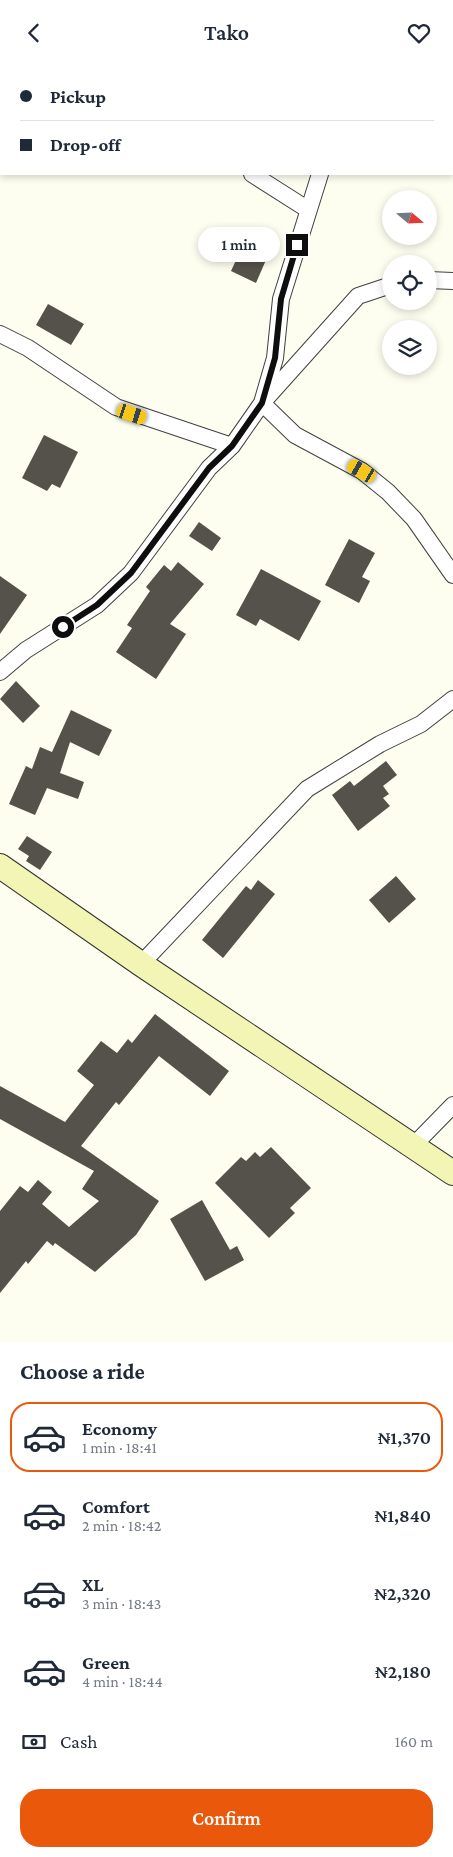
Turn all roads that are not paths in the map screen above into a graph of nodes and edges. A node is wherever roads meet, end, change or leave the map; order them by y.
1 (254, 175) edge
2 (320, 175) edge
3 (307, 209) junction
4 (437, 281) edge
5 (453, 281) edge
6 (382, 288) edge
7 (0, 334) edge
8 (262, 403) junction
9 (232, 446) junction
10 (453, 575) edge
11 (0, 671) edge
12 (453, 699) edge
13 (0, 867) edge
14 (140, 964) junction
15 (453, 1105) edge
16 (413, 1147) junction
17 (453, 1173) edge

1 - 3 street
2 - 3 street
3 - 8 street
4 - 5 street
6 - 8 street
7 - 9 street
8 - 9 street
8 - 10 street
9 - 11 street
12 - 14 street
13 - 14 main road
14 - 16 main road
15 - 16 street
16 - 17 main road

